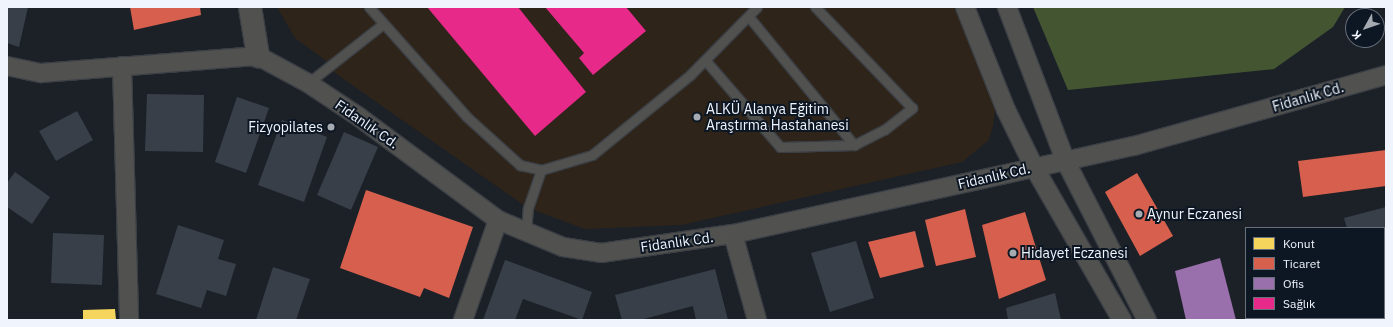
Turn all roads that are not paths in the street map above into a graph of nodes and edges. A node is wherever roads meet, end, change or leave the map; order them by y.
1 (250, 7) edge
2 (369, 7) edge
3 (757, 7) edge
4 (815, 7) edge
5 (965, 7) edge
6 (1007, 7) edge
7 (749, 17) junction
8 (383, 24) junction
9 (258, 56) junction
10 (705, 60) junction
11 (7, 66) edge
12 (122, 66) junction
13 (1386, 75) edge
14 (308, 83) junction
15 (854, 146) junction
16 (1065, 160) junction
17 (1034, 167) junction
18 (541, 170) junction
19 (498, 220) junction
20 (526, 234) junction
21 (733, 234) junction
22 (131, 319) edge
23 (462, 320) edge
24 (757, 320) edge
25 (1122, 320) edge
26 (1147, 320) edge

1 - 9 street
2 - 8 lane
3 - 7 lane
4 - 15 lane
5 - 17 street
6 - 16 street
7 - 10 lane
7 - 15 lane
8 - 14 lane
8 - 18 lane
9 - 12 street
9 - 14 street, Fidanlık Cd.
10 - 15 lane
10 - 18 lane
11 - 12 street
12 - 22 street
13 - 16 street, Fidanlık Cd.
14 - 19 street, Fidanlık Cd.
16 - 17 street, Fidanlık Cd.
16 - 26 street
17 - 21 street, Fidanlık Cd.
17 - 25 street
18 - 20 lane
19 - 20 street, Fidanlık Cd.
19 - 23 street
20 - 21 street, Fidanlık Cd.
21 - 24 street

